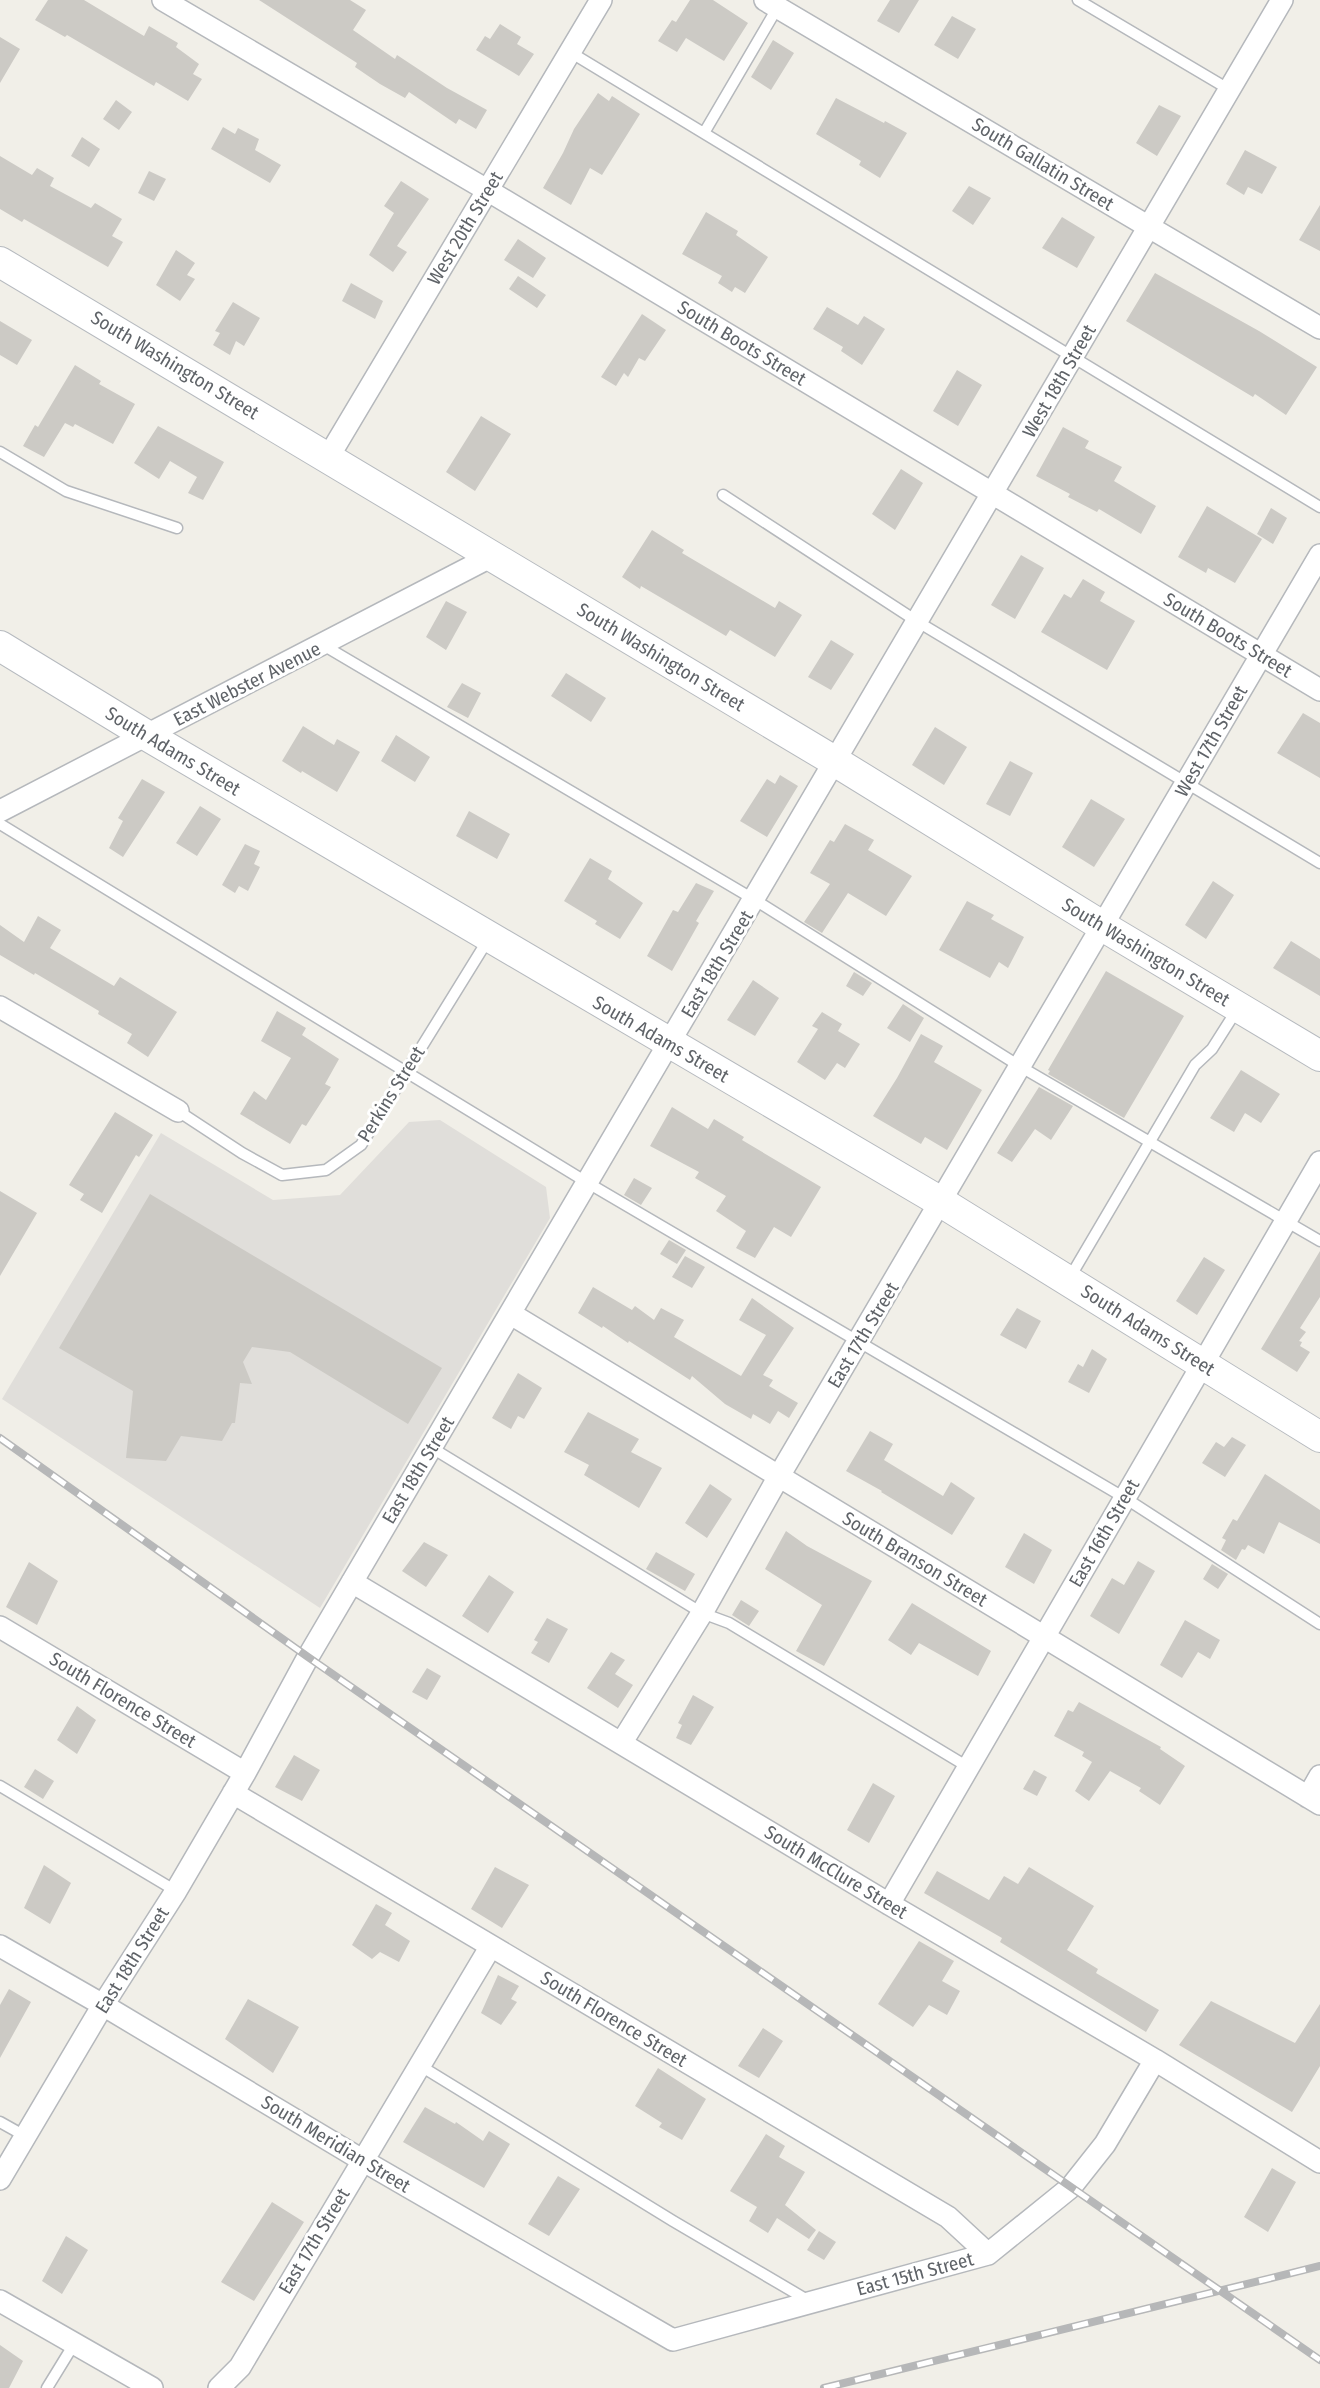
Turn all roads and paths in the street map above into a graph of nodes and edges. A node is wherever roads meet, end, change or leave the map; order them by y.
1 (163, 0) edge
2 (601, 0) edge
3 (1078, 0) edge
4 (1282, 0) edge
5 (775, 3) edge
6 (570, 52) junction
7 (1230, 90) junction
8 (705, 133) junction
9 (487, 190) junction
10 (1149, 227) junction
11 (0, 262) edge
12 (1320, 328) edge
13 (1074, 356) junction
14 (0, 452) edge
15 (328, 456) junction
16 (993, 494) junction
17 (723, 495) dead end
18 (1320, 507) edge
19 (177, 528) dead end
20 (492, 555) junction
21 (1320, 555) edge
22 (918, 622) junction
23 (323, 645) junction
24 (0, 646) edge
25 (1261, 655) junction
26 (1320, 690) edge
27 (146, 735) junction
28 (836, 762) junction
29 (1186, 784) junction
30 (0, 811) edge
31 (0, 824) edge
32 (1320, 863) edge
33 (755, 900) junction
34 (1104, 927) junction
35 (489, 937) junction
36 (0, 1007) edge
37 (1239, 1007) junction
38 (670, 1044) junction
39 (1320, 1056) edge
40 (1021, 1067) junction
41 (405, 1072) junction
42 (178, 1111) joint
43 (1150, 1142) junction
44 (1320, 1162) edge
45 (588, 1183) junction
46 (941, 1202) junction
47 (1286, 1220) junction
48 (1320, 1241) edge
49 (1068, 1281) junction
50 (511, 1314) junction
51 (859, 1342) junction
52 (1202, 1364) junction
53 (1320, 1437) edge
54 (432, 1447) junction
55 (779, 1476) junction
56 (1125, 1498) junction
57 (352, 1582) junction
58 (702, 1613) junction
59 (1320, 1624) edge
60 (0, 1627) edge
61 (1044, 1637) junction
62 (622, 1742) junction
63 (968, 1767) junction
64 (245, 1773) junction
65 (1320, 1776) edge
66 (0, 1786) edge
67 (233, 1793) junction
68 (1314, 1800) edge
69 (176, 1891) junction
70 (889, 1904) junction
71 (491, 1945) junction
72 (0, 1946) edge
73 (103, 2005) junction
74 (1155, 2060) junction
75 (419, 2065) junction
76 (0, 2122) edge
77 (25, 2136) junction
78 (362, 2161) junction
79 (1320, 2162) edge
80 (0, 2179) edge
81 (988, 2254) junction
82 (0, 2301) edge
83 (811, 2302) junction
84 (673, 2340) joint
85 (74, 2344) junction
86 (47, 2388) edge
87 (152, 2388) edge
88 (219, 2388) edge

1 - 9 street, South Boots Street
2 - 6 street, West 20th Street
3 - 7 lane
4 - 7 street, West 18th Street
5 - 8 lane
5 - 10 street, South Gallatin Street
6 - 8 lane
6 - 9 street, West 20th Street
7 - 10 street, West 18th Street
8 - 13 lane
9 - 15 street, West 20th Street
9 - 16 street, South Boots Street
10 - 12 street, South Gallatin Street
10 - 13 street, West 18th Street
11 - 15 main road, South Washington Street
13 - 16 street, West 18th Street
13 - 18 lane
14 - 19 lane
15 - 20 main road, South Washington Street
16 - 22 street, West 18th Street
16 - 25 street, South Boots Street
17 - 22 lane
20 - 23 street, East Webster Avenue
20 - 28 main road, South Washington Street
21 - 25 street, West 17th Street
22 - 28 street, West 18th Street
22 - 29 lane
23 - 27 street, East Webster Avenue
23 - 33 lane
24 - 27 main road, South Adams Street
25 - 26 street, South Boots Street
25 - 29 street, West 17th Street
27 - 30 street, East Webster Avenue
27 - 35 main road, South Adams Street
28 - 33 street, East 18th Street
28 - 34 main road, South Washington Street
29 - 32 lane
29 - 34 street, West 17th Street
31 - 41 lane
33 - 38 street, East 18th Street
33 - 40 lane
34 - 37 main road, South Washington Street
34 - 40 street, East 17th Street
35 - 38 main road, South Adams Street
35 - 41 lane, Perkins Street
36 - 42 street
37 - 39 main road, South Washington Street
37 - 43 lane
38 - 45 street, East 18th Street
38 - 46 main road, South Adams Street
40 - 43 lane
40 - 46 street, East 17th Street
41 - 42 lane, Perkins Street
41 - 45 lane
43 - 47 lane
43 - 49 lane
44 - 47 street, East 16th Street
45 - 50 street, East 18th Street
45 - 51 lane
46 - 49 main road, South Adams Street
46 - 51 street, East 17th Street
47 - 48 lane
47 - 52 street, East 16th Street
49 - 52 main road, South Adams Street
50 - 54 street, East 18th Street
50 - 55 street, South Branson Street
51 - 55 street, East 17th Street
51 - 56 lane
52 - 53 main road, South Adams Street
52 - 56 street, East 16th Street
54 - 57 street, East 18th Street
54 - 58 lane
55 - 58 street, East 17th Street
55 - 61 street, South Branson Street
56 - 59 lane
56 - 61 street, East 16th Street
57 - 62 street, South McClure Street
57 - 64 street, East 18th Street
58 - 62 street, East 17th Street
58 - 63 lane
60 - 64 street, South Florence Street
61 - 63 street, East 16th Street
61 - 68 street, South Branson Street
62 - 70 street, South McClure Street
63 - 70 street, East 16th Street
64 - 67 street, East 18th Street
65 - 68 street
66 - 69 lane
67 - 69 street, East 18th Street
67 - 71 street, South Florence Street
69 - 73 street, East 18th Street
70 - 74 street, South McClure Street
71 - 75 street, East 17th Street
71 - 81 street, South Florence Street
72 - 73 street, South Meridian Street
73 - 77 street, East 18th Street
73 - 78 street, South Meridian Street
74 - 79 street, South McClure Street
74 - 81 street, East 15th Street
75 - 78 street, East 17th Street
75 - 83 lane
76 - 77 lane
77 - 80 street, East 18th Street
78 - 84 street, South Meridian Street
78 - 88 street, East 17th Street
81 - 83 street, East 15th Street
82 - 85 street
83 - 84 street, East 15th Street
85 - 86 lane
85 - 87 street

